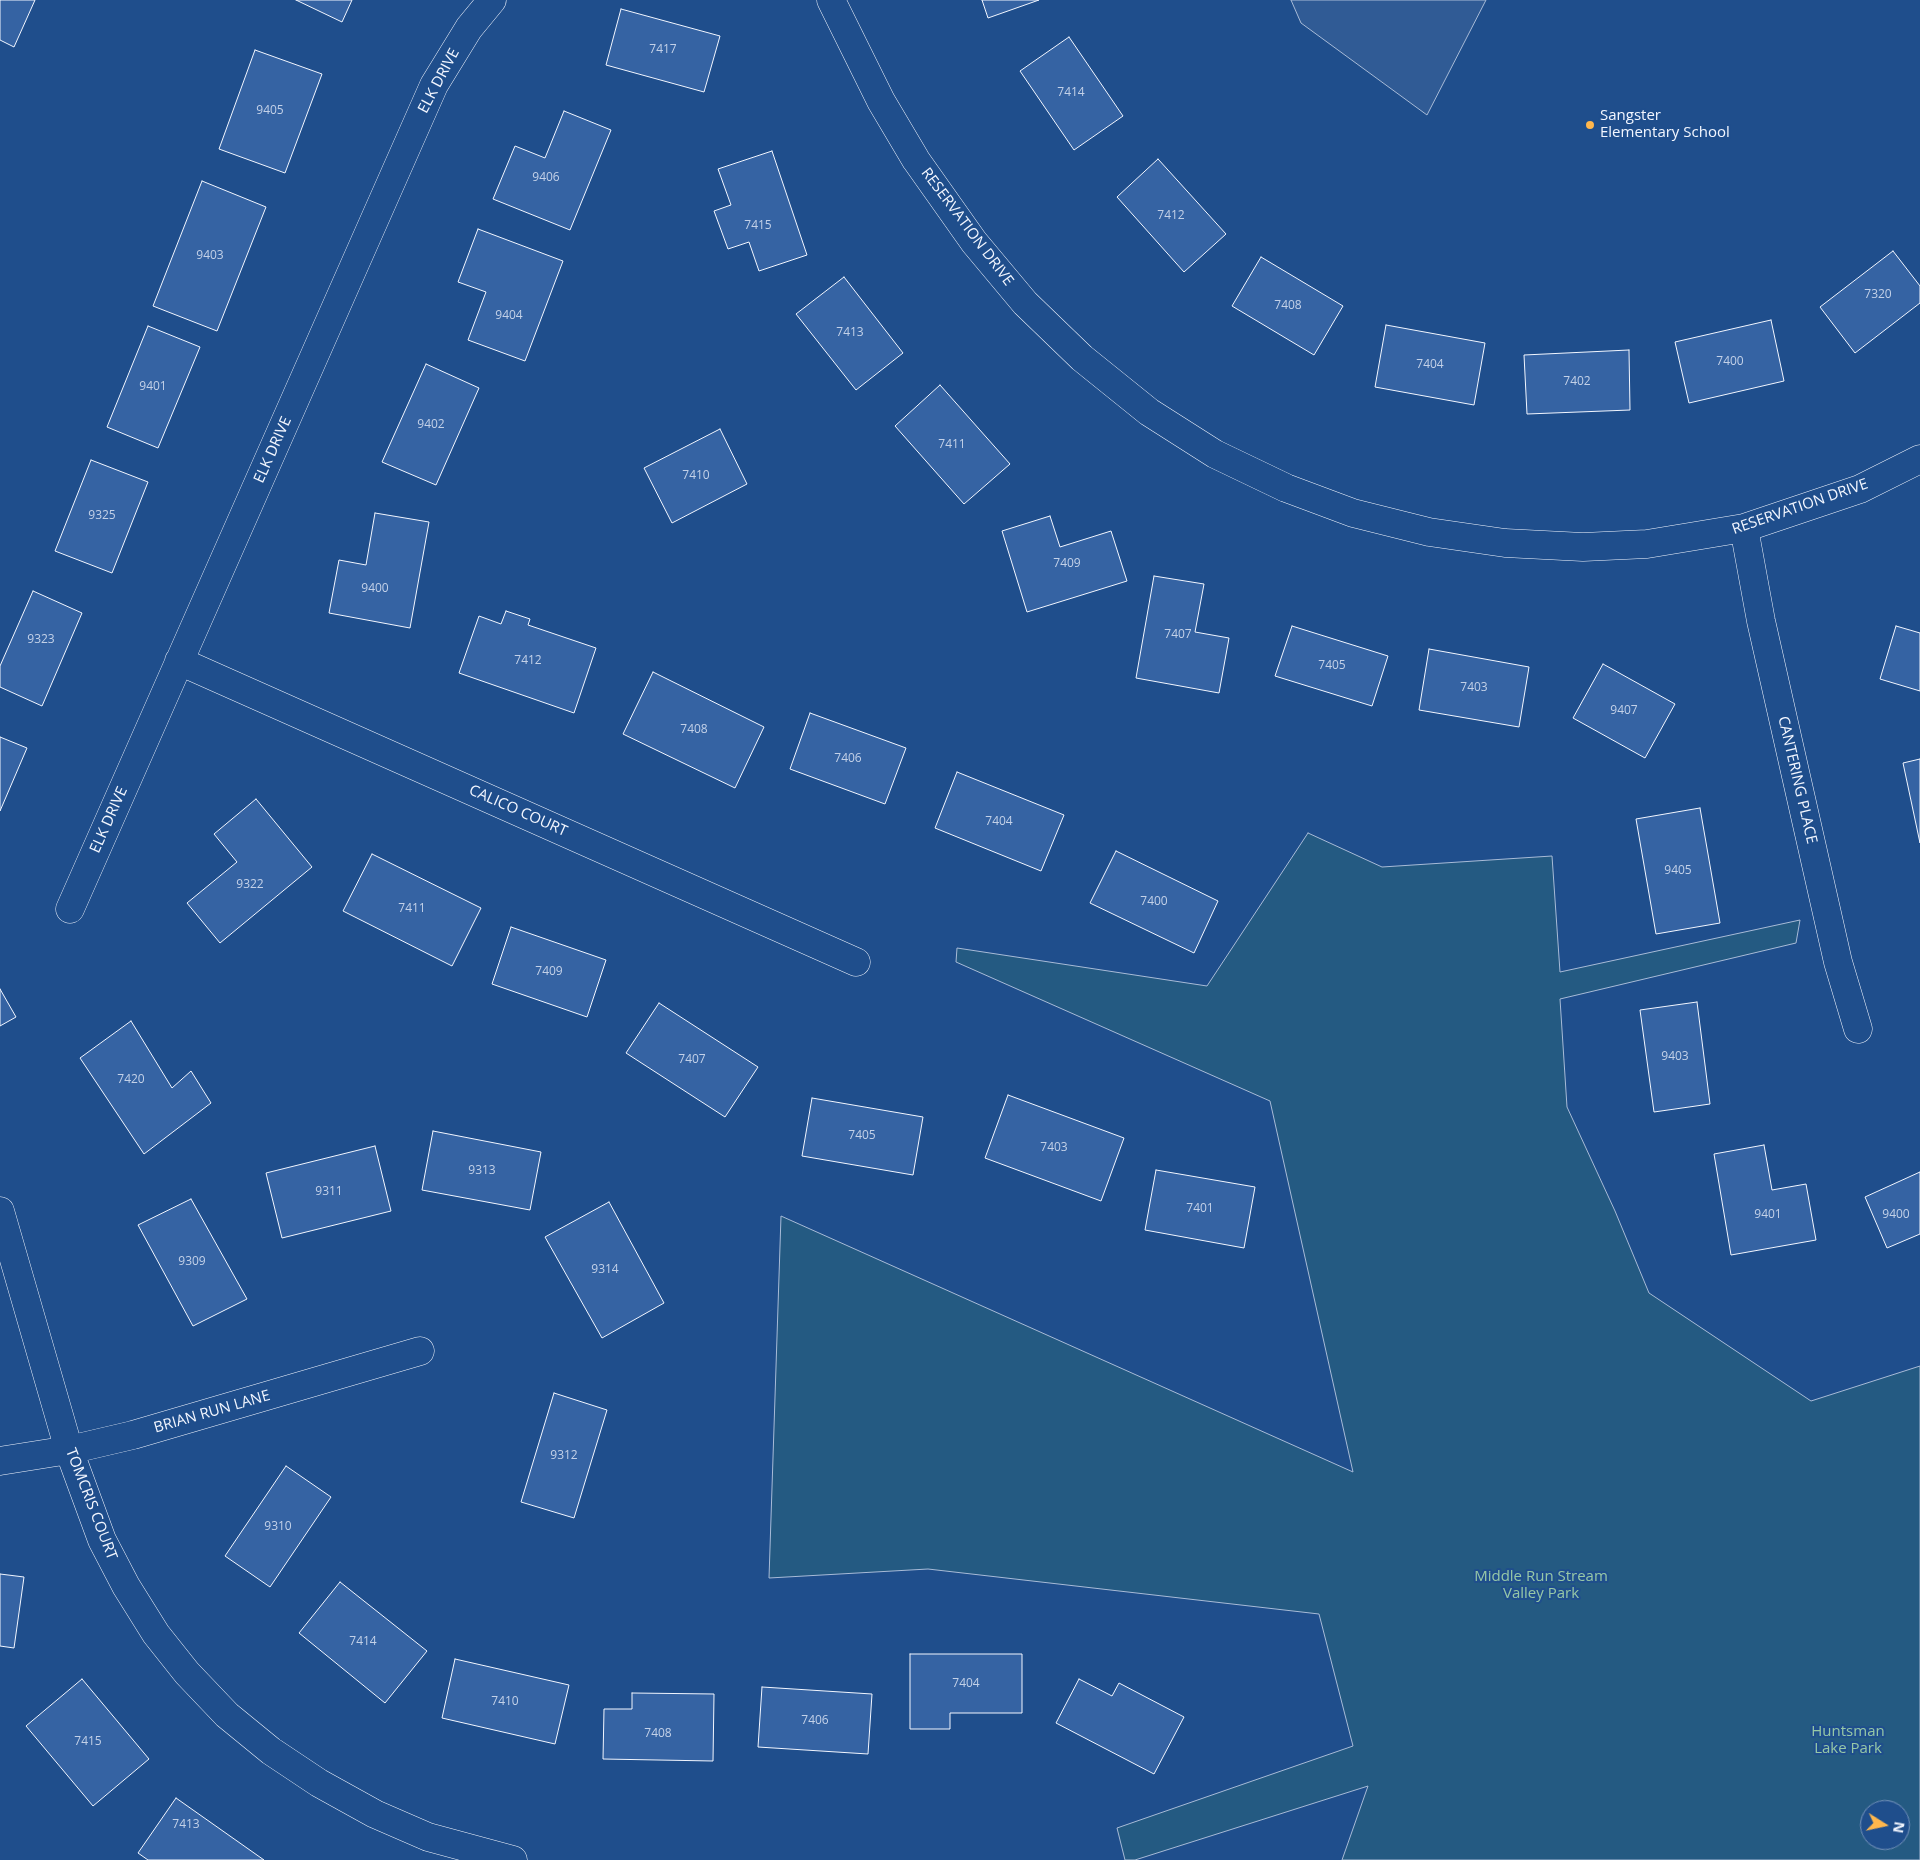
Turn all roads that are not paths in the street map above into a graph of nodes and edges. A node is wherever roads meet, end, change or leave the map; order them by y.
1 (492, 0) edge
2 (832, 0) edge
3 (1920, 459) edge
4 (1744, 528) junction
5 (179, 660) junction
6 (70, 909) dead end
7 (856, 962) dead end
8 (1858, 1029) dead end
9 (0, 1211) edge
10 (420, 1351) dead end
11 (69, 1450) junction
12 (0, 1462) edge
13 (513, 1860) edge

1 - 5 street, ELK DRIVE
2 - 4 street, RESERVATION DRIVE
3 - 4 street, RESERVATION DRIVE
4 - 8 street, CANTERING PLACE
5 - 6 street, ELK DRIVE
5 - 7 street, CALICO COURT
9 - 11 street, TOMCRIS COURT
10 - 11 street, BRIAN RUN LANE
11 - 12 street, BRIAN RUN LANE
11 - 13 street, TOMCRIS COURT

